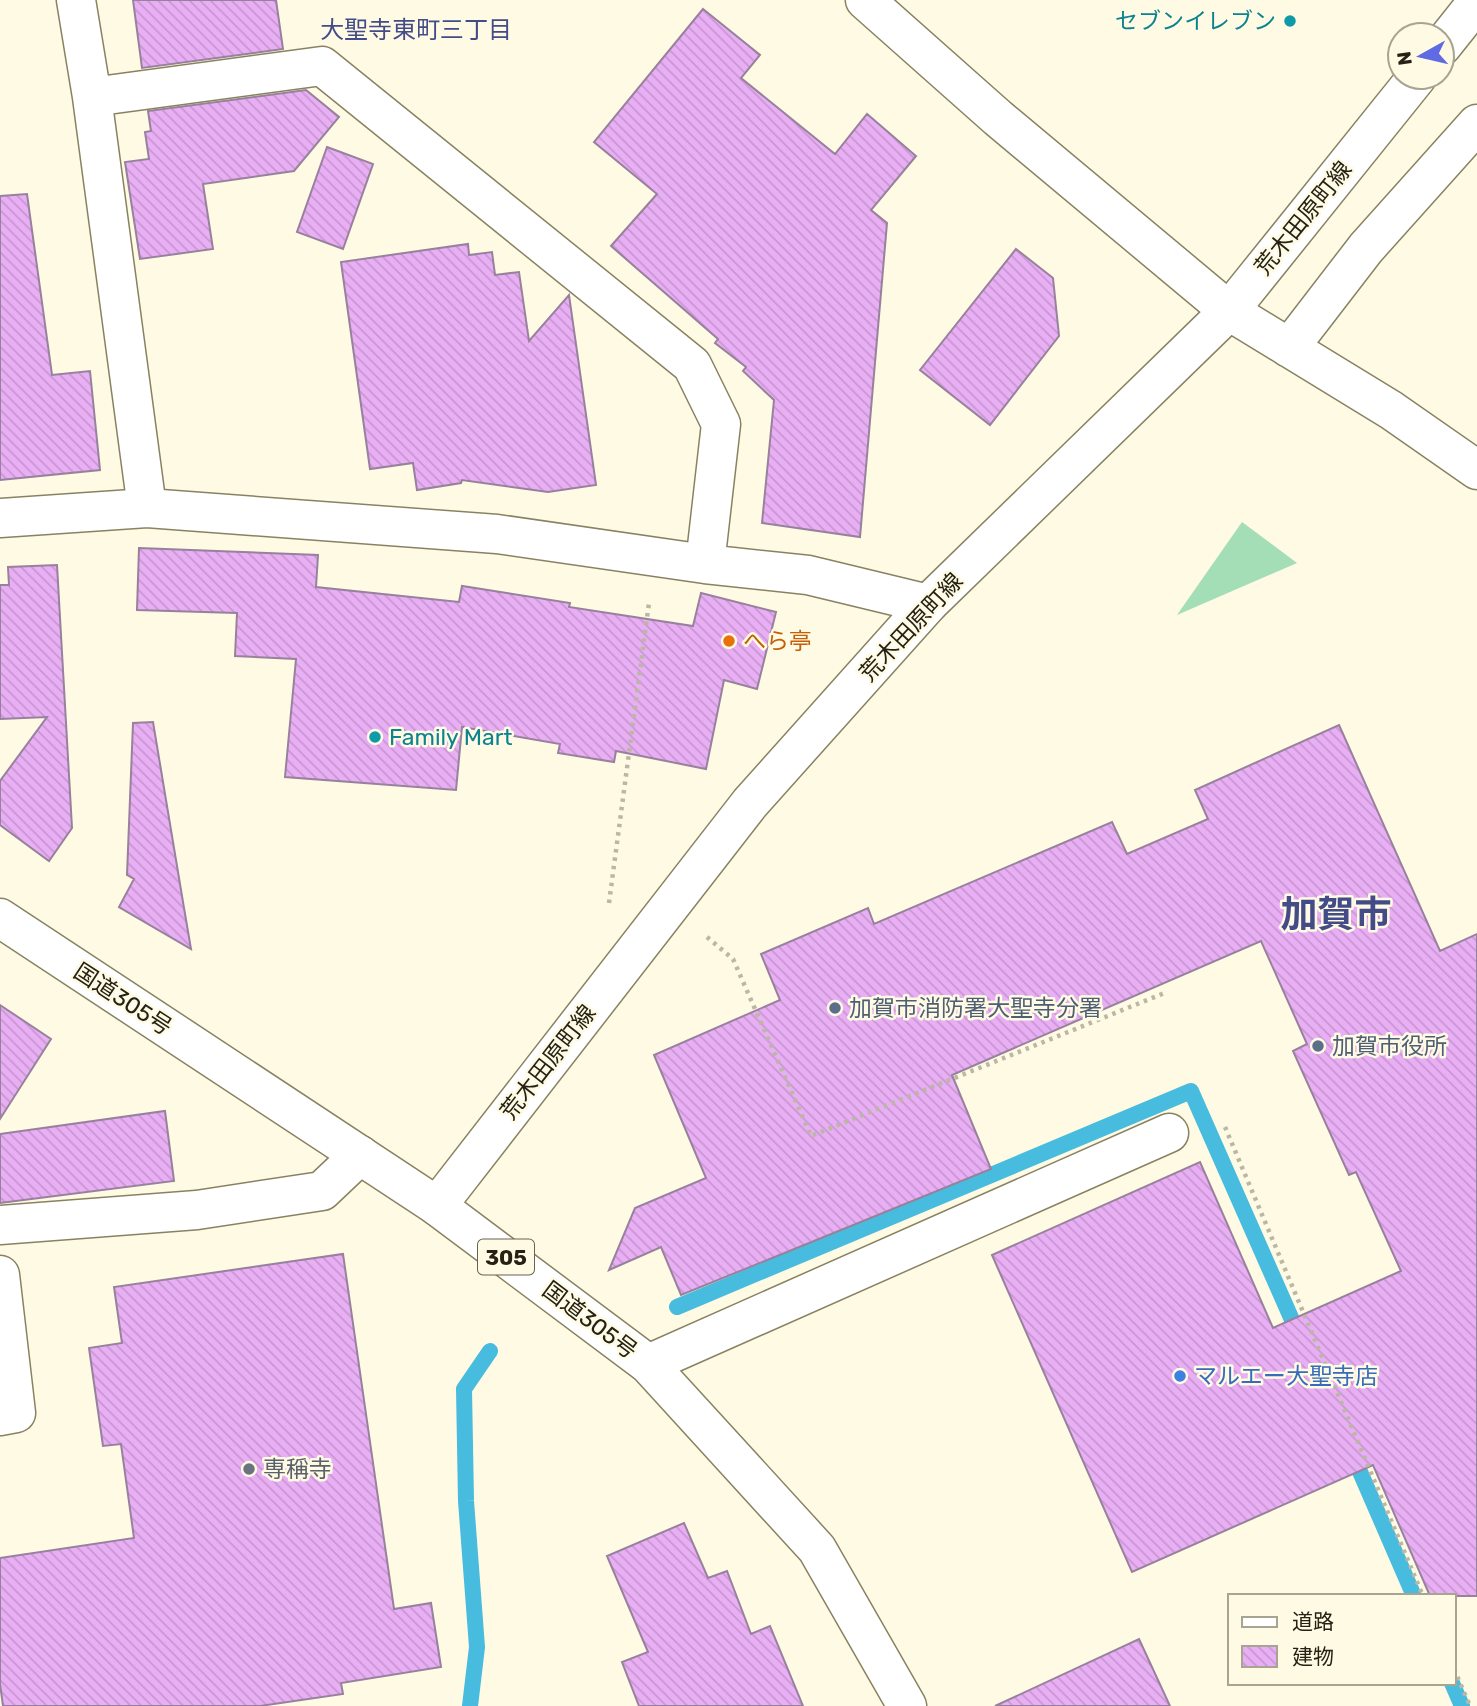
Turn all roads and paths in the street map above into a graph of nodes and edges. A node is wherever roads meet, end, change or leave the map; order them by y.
1 (76, 0) edge
2 (865, 0) edge
3 (1477, 2) edge
4 (1456, 28) edge
5 (1406, 91) edge
6 (92, 97) junction
7 (1477, 124) edge
8 (1229, 310) junction
9 (1289, 348) junction
10 (1477, 470) edge
11 (147, 508) junction
12 (0, 518) edge
13 (655, 557) junction
14 (705, 564) junction
15 (928, 604) junction
16 (608, 917) dead end
17 (0, 918) edge
18 (733, 959) dead end
19 (1167, 992) dead end
20 (1225, 1128) dead end
21 (1169, 1133) dead end
22 (360, 1155) junction
23 (437, 1206) junction
24 (0, 1225) edge
25 (0, 1275) edge
26 (648, 1364) junction
27 (0, 1416) edge
28 (1422, 1594) edge
29 (1456, 1674) edge
30 (907, 1706) edge
31 (1470, 1706) edge

1 - 6 main road
2 - 8 main road
3 - 4 main road
5 - 8 main road, 荒木田原町線
6 - 11 main road
6 - 14 main road
7 - 9 main road
8 - 9 main road
8 - 15 main road, 荒木田原町線
9 - 10 main road
11 - 12 main road
11 - 13 main road
13 - 14 main road
13 - 16 path
14 - 15 main road
15 - 23 main road, 荒木田原町線
17 - 22 main road, 国道305号 / 305
18 - 19 path
20 - 28 path
21 - 26 main road
22 - 23 main road, 国道305号 / 305
22 - 24 main road
23 - 26 main road, 国道305号 / 305
25 - 27 main road
26 - 30 main road, 国道305号 / 305
29 - 31 path

